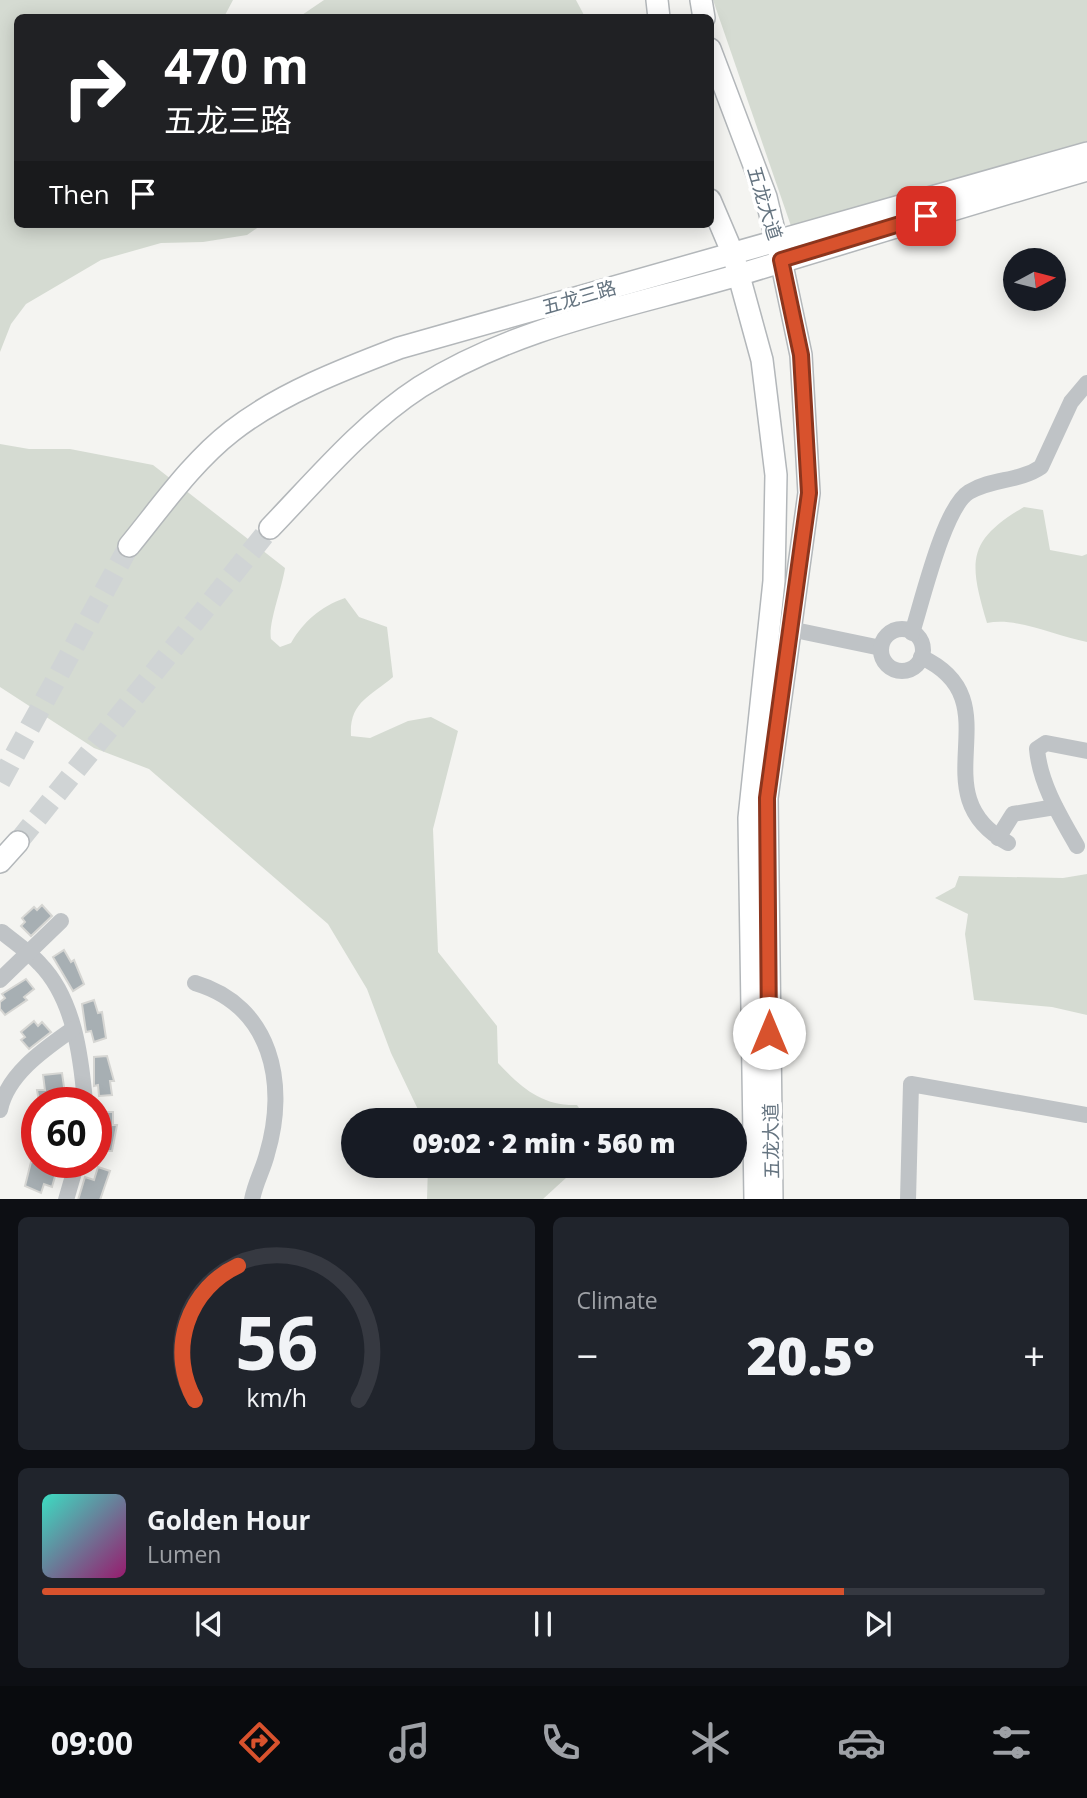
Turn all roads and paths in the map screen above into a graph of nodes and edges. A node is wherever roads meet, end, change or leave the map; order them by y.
1 (714, 60) edge
2 (1087, 153) edge
3 (1087, 170) edge
4 (714, 210) edge
5 (779, 251) junction
6 (736, 264) junction
7 (1087, 383) edge
8 (270, 528) tunnel mouth
9 (129, 546) tunnel mouth
10 (790, 629) junction
11 (912, 633) junction
12 (881, 648) junction
13 (921, 657) junction
14 (1087, 751) edge
15 (1055, 807) junction
16 (18, 842) tunnel mouth
17 (1077, 846) dead end
18 (0, 862) edge
19 (61, 922) dead end
20 (2, 932) dead end
21 (29, 954) junction
22 (0, 980) edge
23 (195, 983) dead end
24 (73, 1029) junction
25 (84, 1087) edge
26 (0, 1110) edge
27 (1087, 1115) edge
28 (72, 1178) edge
29 (66, 1199) edge
30 (251, 1199) edge
31 (755, 1199) edge
32 (772, 1199) edge
33 (908, 1199) edge

1 - 5 main road, 五龙大道
2 - 5 main road, 五龙三路
3 - 5 main road, 五龙三路
4 - 6 main road, 五龙大道
5 - 6 main road, 五龙三路
5 - 10 main road, 五龙大道
6 - 8 main road, 五龙三路
6 - 9 main road, 五龙三路
6 - 31 main road, 五龙大道
7 - 11 lane
10 - 12 lane
10 - 32 main road, 五龙大道
11 - 12 lane
11 - 13 lane
12 - 13 lane
13 - 15 lane
14 - 15 lane
15 - 17 lane
16 - 18 main road
19 - 21 lane
20 - 21 lane
21 - 22 lane
21 - 24 lane
23 - 30 lane
24 - 25 lane
24 - 26 lane
27 - 33 lane
28 - 29 lane

